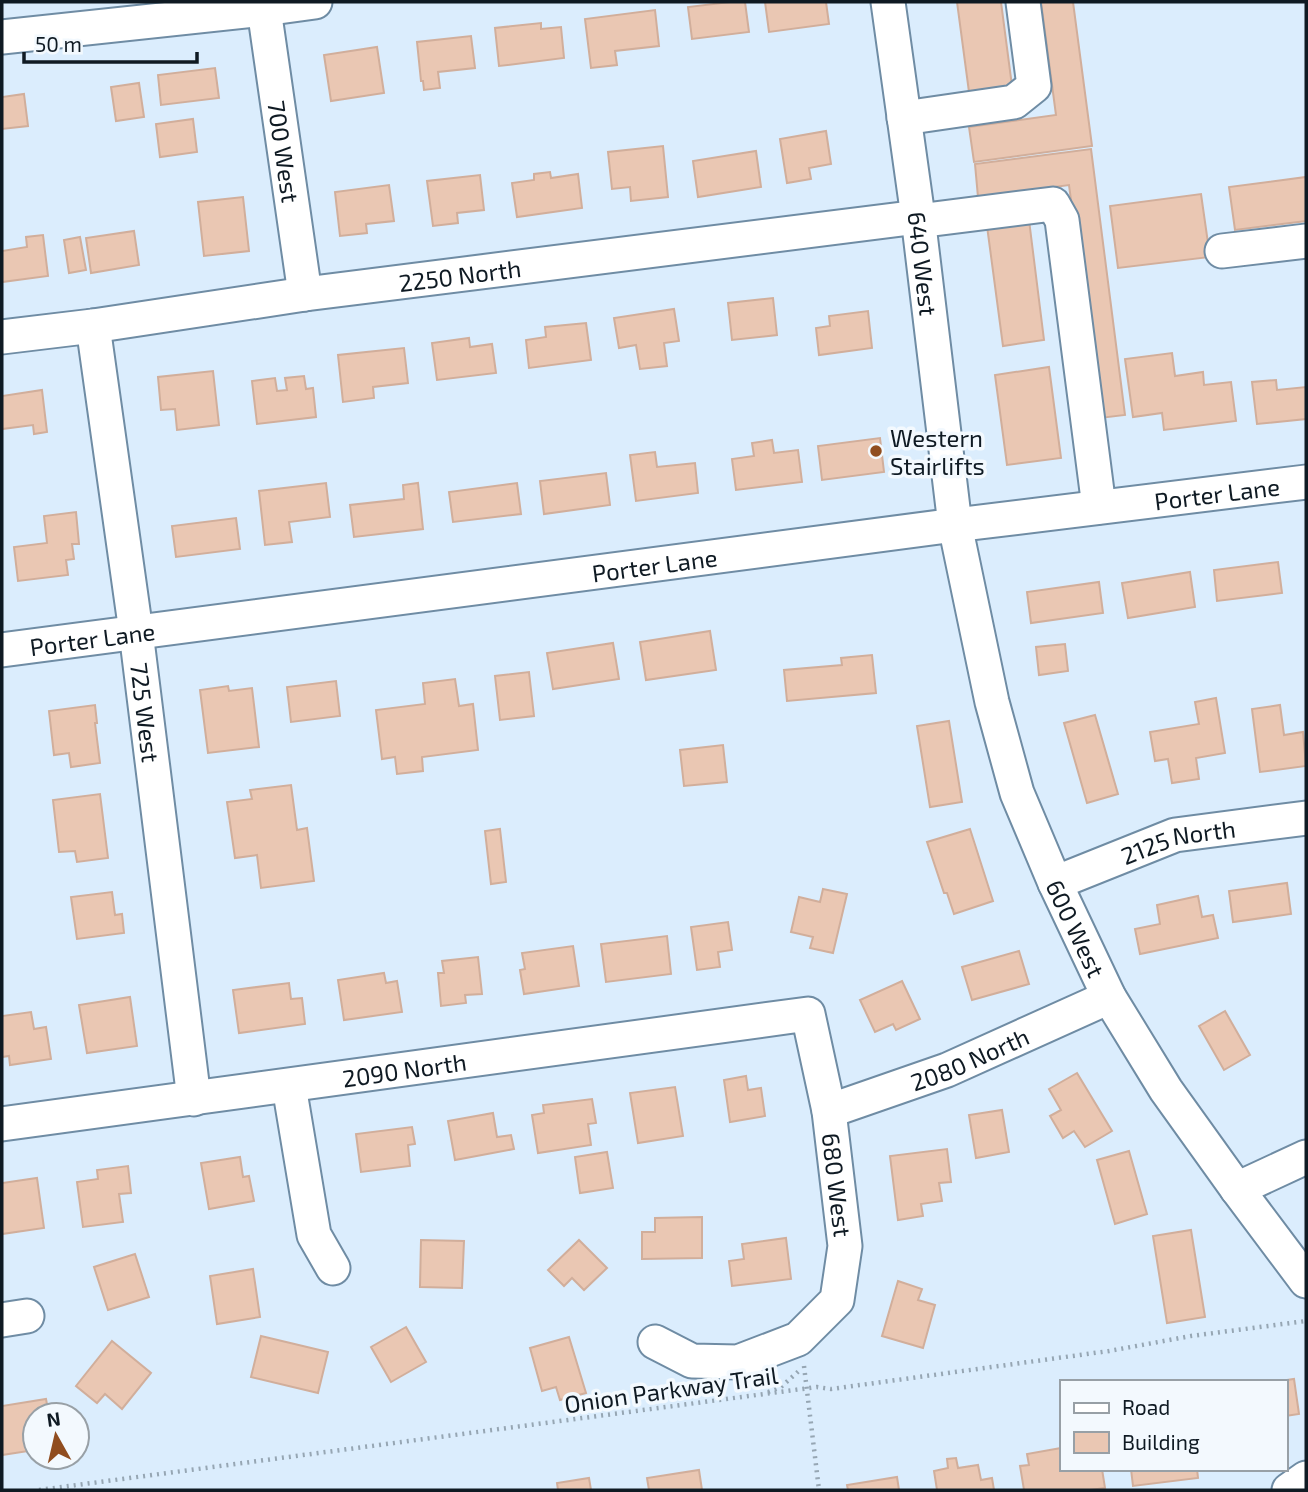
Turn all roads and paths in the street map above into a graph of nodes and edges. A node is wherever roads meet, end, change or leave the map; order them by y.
1 (315, 2) edge
2 (888, 2) edge
3 (1023, 2) edge
4 (264, 9) junction
5 (2, 37) edge
6 (904, 118) junction
7 (918, 219) junction
8 (1306, 241) edge
9 (1222, 251) dead end
10 (305, 294) junction
11 (93, 326) junction
12 (2, 337) edge
13 (1306, 482) edge
14 (1099, 508) junction
15 (955, 525) junction
16 (136, 632) junction
17 (2, 650) edge
18 (1306, 818) edge
19 (1055, 883) junction
20 (1109, 997) junction
21 (808, 1014) joint
22 (289, 1086) junction
23 (194, 1099) junction
24 (829, 1111) junction
25 (2, 1124) edge
26 (1306, 1157) edge
27 (1237, 1189) junction
28 (333, 1268) dead end
29 (1306, 1281) edge
30 (1306, 1321) edge
31 (654, 1342) dead end
32 (801, 1353) junction
33 (806, 1389) junction
34 (761, 1395) junction
35 (1306, 1478) edge
36 (39, 1490) edge
37 (819, 1490) edge
38 (1289, 1490) edge

1 - 4 street
2 - 6 street, 640 West
3 - 6 street
4 - 5 street
4 - 10 street, 700 West
6 - 7 street, 640 West
7 - 10 street, 2250 North
7 - 14 street, 2250 North
7 - 15 street, 640 West
8 - 9 street
10 - 11 street, 2250 North
11 - 12 street, 2250 North
11 - 16 street, 725 West
13 - 14 street, Porter Lane
14 - 15 street, Porter Lane
15 - 16 street, Porter Lane
15 - 19 street, 600 West
16 - 17 street, Porter Lane
16 - 23 street, 725 West
18 - 19 street, 2125 North
19 - 20 street, 600 West
20 - 24 street, 2080 North
20 - 27 street, 600 West
21 - 22 street, 2090 North
21 - 24 street, 680 West
22 - 23 street, 2090 North
22 - 28 street
23 - 25 street, 2090 North
24 - 32 street, 680 West
26 - 27 street
27 - 29 street, 600 West
30 - 33 path, Onion Parkway Trail
31 - 32 street
32 - 33 path
32 - 34 path
33 - 34 path, Onion Parkway Trail
33 - 37 path
34 - 36 path, Onion Parkway Trail
35 - 38 street

